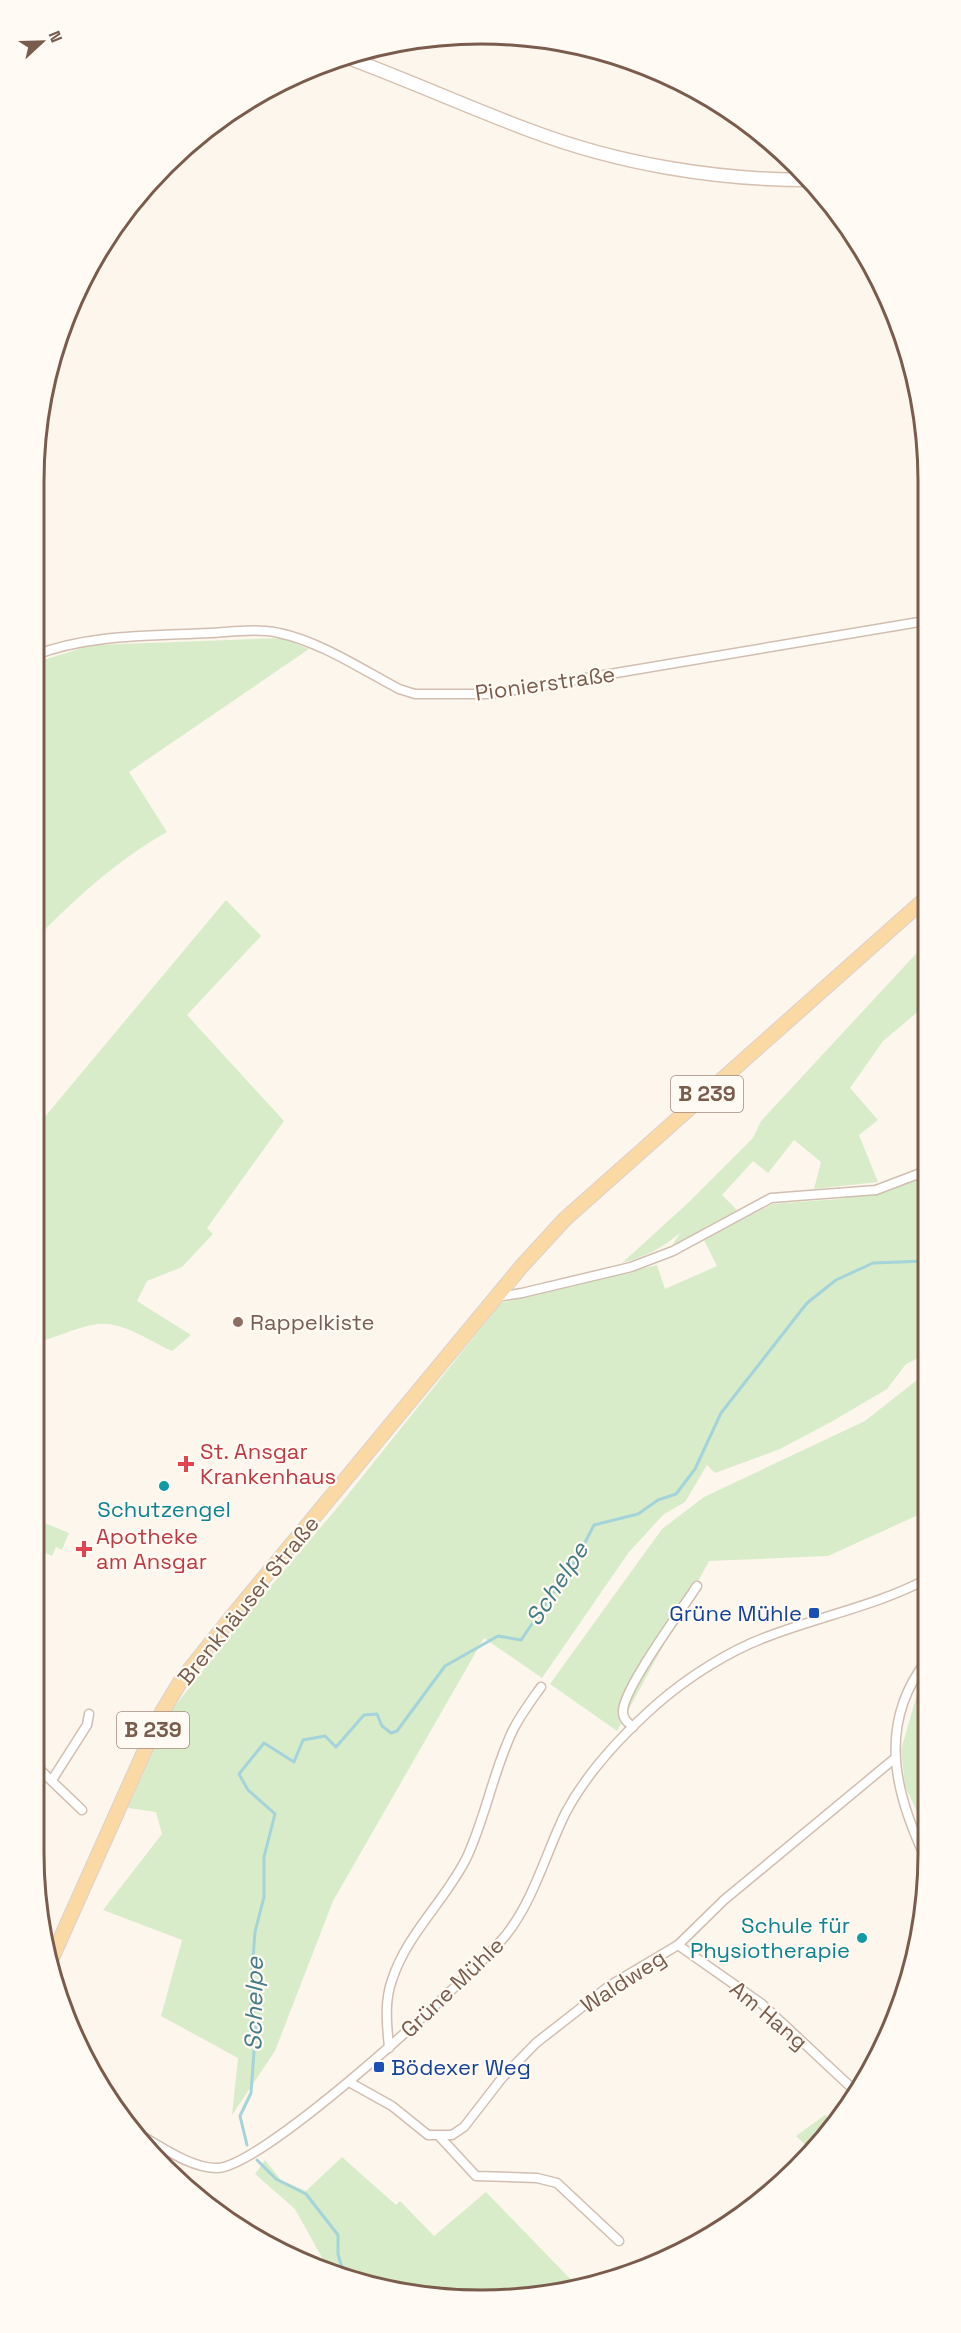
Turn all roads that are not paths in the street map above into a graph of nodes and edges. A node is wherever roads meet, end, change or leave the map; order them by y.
1 (357, 61) edge
2 (797, 179) edge
3 (918, 622) edge
4 (44, 652) edge
5 (918, 905) edge
6 (918, 1174) edge
7 (496, 1297) junction
8 (918, 1583) edge
9 (697, 1586) dead end
10 (918, 1673) edge
11 (540, 1687) dead end
12 (89, 1714) dead end
13 (633, 1727) junction
14 (894, 1759) junction
15 (44, 1773) edge
16 (52, 1780) junction
17 (82, 1810) dead end
18 (918, 1843) edge
19 (678, 1946) junction
20 (55, 1951) edge
21 (389, 2048) junction
22 (349, 2082) junction
23 (850, 2086) edge
24 (440, 2137) junction
25 (152, 2141) edge
26 (619, 2241) dead end

1 - 2 street
3 - 4 street, Pionierstraße
5 - 7 main road, B 239
6 - 7 street
7 - 20 main road, Brenkhäuser Straße / B 239
8 - 13 street, Grüne Mühle
9 - 13 street
10 - 14 street
11 - 21 street
12 - 16 street
13 - 21 street, Grüne Mühle
14 - 18 street
14 - 19 street, Waldweg
15 - 16 street
16 - 17 street
19 - 23 street, Am Hang
19 - 24 street, Waldweg
21 - 22 street, Grüne Mühle
22 - 24 street
22 - 25 street, Grüne Mühle
24 - 26 street

